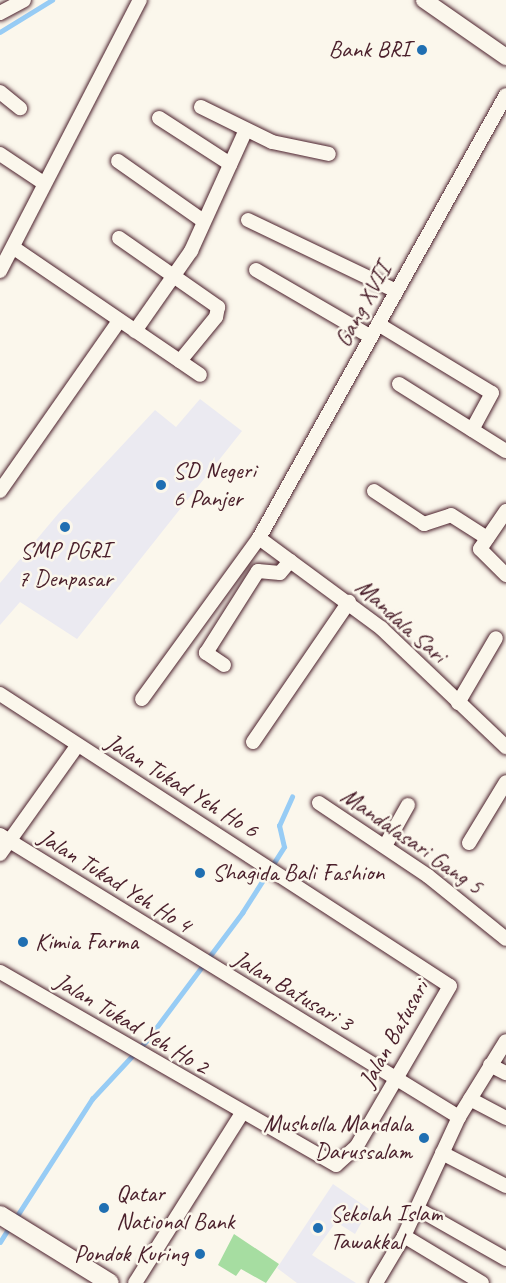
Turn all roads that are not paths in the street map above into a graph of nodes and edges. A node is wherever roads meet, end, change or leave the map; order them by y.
1 (24, 0) edge
2 (140, 0) edge
3 (424, 0) edge
4 (442, 5) edge
5 (0, 13) edge
6 (506, 57) edge
7 (0, 92) edge
8 (506, 95) edge
9 (201, 107) dead end
10 (20, 108) dead end
11 (159, 118) dead end
12 (246, 130) junction
13 (0, 154) edge
14 (329, 154) dead end
15 (118, 161) dead end
16 (230, 164) junction
17 (42, 182) junction
18 (202, 220) junction
19 (248, 220) dead end
20 (119, 238) dead end
21 (8, 251) edge
22 (256, 270) dead end
23 (0, 272) edge
24 (175, 278) junction
25 (396, 291) junction
26 (119, 321) junction
27 (135, 331) junction
28 (374, 331) junction
29 (180, 361) junction
30 (200, 375) dead end
31 (399, 384) dead end
32 (472, 430) junction
33 (506, 451) edge
34 (0, 491) edge
35 (374, 491) dead end
36 (506, 511) edge
37 (259, 538) junction
38 (487, 538) junction
39 (290, 561) junction
40 (504, 569) edge
41 (349, 602) junction
42 (496, 638) dead end
43 (224, 665) dead end
44 (0, 694) edge
45 (142, 699) dead end
46 (458, 703) junction
47 (253, 742) dead end
48 (77, 746) junction
49 (506, 747) edge
50 (506, 782) edge
51 (320, 803) dead end
52 (408, 805) dead end
53 (4, 838) edge
54 (469, 843) dead end
55 (385, 846) junction
56 (0, 854) edge
57 (263, 864) joint
58 (506, 939) edge
59 (198, 959) joint
60 (0, 972) edge
61 (506, 1041) edge
62 (489, 1065) junction
63 (506, 1073) edge
64 (395, 1079) junction
65 (470, 1099) junction
66 (241, 1114) junction
67 (459, 1117) junction
68 (506, 1118) edge
69 (442, 1153) junction
70 (336, 1165) joint
71 (506, 1186) edge
72 (418, 1209) junction
73 (1, 1216) edge
74 (404, 1236) junction
75 (506, 1258) edge
76 (110, 1283) edge
77 (135, 1283) edge
78 (376, 1283) edge
79 (482, 1283) edge

1 - 5 street
2 - 17 street
3 - 4 street
4 - 6 street
7 - 10 street
8 - 25 street, Gang XVII
9 - 12 street
11 - 16 street
12 - 14 street
12 - 16 street
13 - 17 street
15 - 18 street
16 - 18 street
17 - 21 street
18 - 24 street
19 - 25 street
20 - 24 street
21 - 23 street
21 - 26 street
22 - 28 street
24 - 27 street
24 - 29 street
25 - 28 street, Gang XVII
26 - 27 street
26 - 34 street
27 - 29 street
28 - 32 street
28 - 37 street, Gang XVII
29 - 30 street
31 - 32 street
32 - 33 street
35 - 38 street
36 - 38 street
37 - 39 street, Mandala Sari
37 - 45 street, Gang XVII
38 - 40 street
39 - 41 street, Mandala Sari
39 - 43 street
41 - 46 street, Mandala Sari
41 - 47 street
42 - 46 street
44 - 48 street, Jalan Tukad Yeh Ho 6
46 - 49 street, Mandala Sari
48 - 53 street
48 - 57 street, Jalan Tukad Yeh Ho 6
50 - 54 street
51 - 55 street, Mandalasari Gang 5
52 - 55 street
53 - 56 street
53 - 59 street, Jalan Tukad Yeh Ho 4
55 - 58 street, Mandalasari Gang 5
57 - 64 street, Jalan Batusari
59 - 64 street, Jalan Batusari 3
60 - 66 street, Jalan Tukad Yeh Ho 2
61 - 62 street
62 - 63 street
62 - 65 street
64 - 67 street, Jalan Batusari 3
64 - 70 street, Jalan Batusari
65 - 67 street
65 - 68 street
66 - 70 street, Jalan Tukad Yeh Ho 2
66 - 77 street
67 - 69 street
69 - 71 street
69 - 72 street
72 - 74 street
72 - 75 street
73 - 76 main road
74 - 78 street
74 - 79 street

